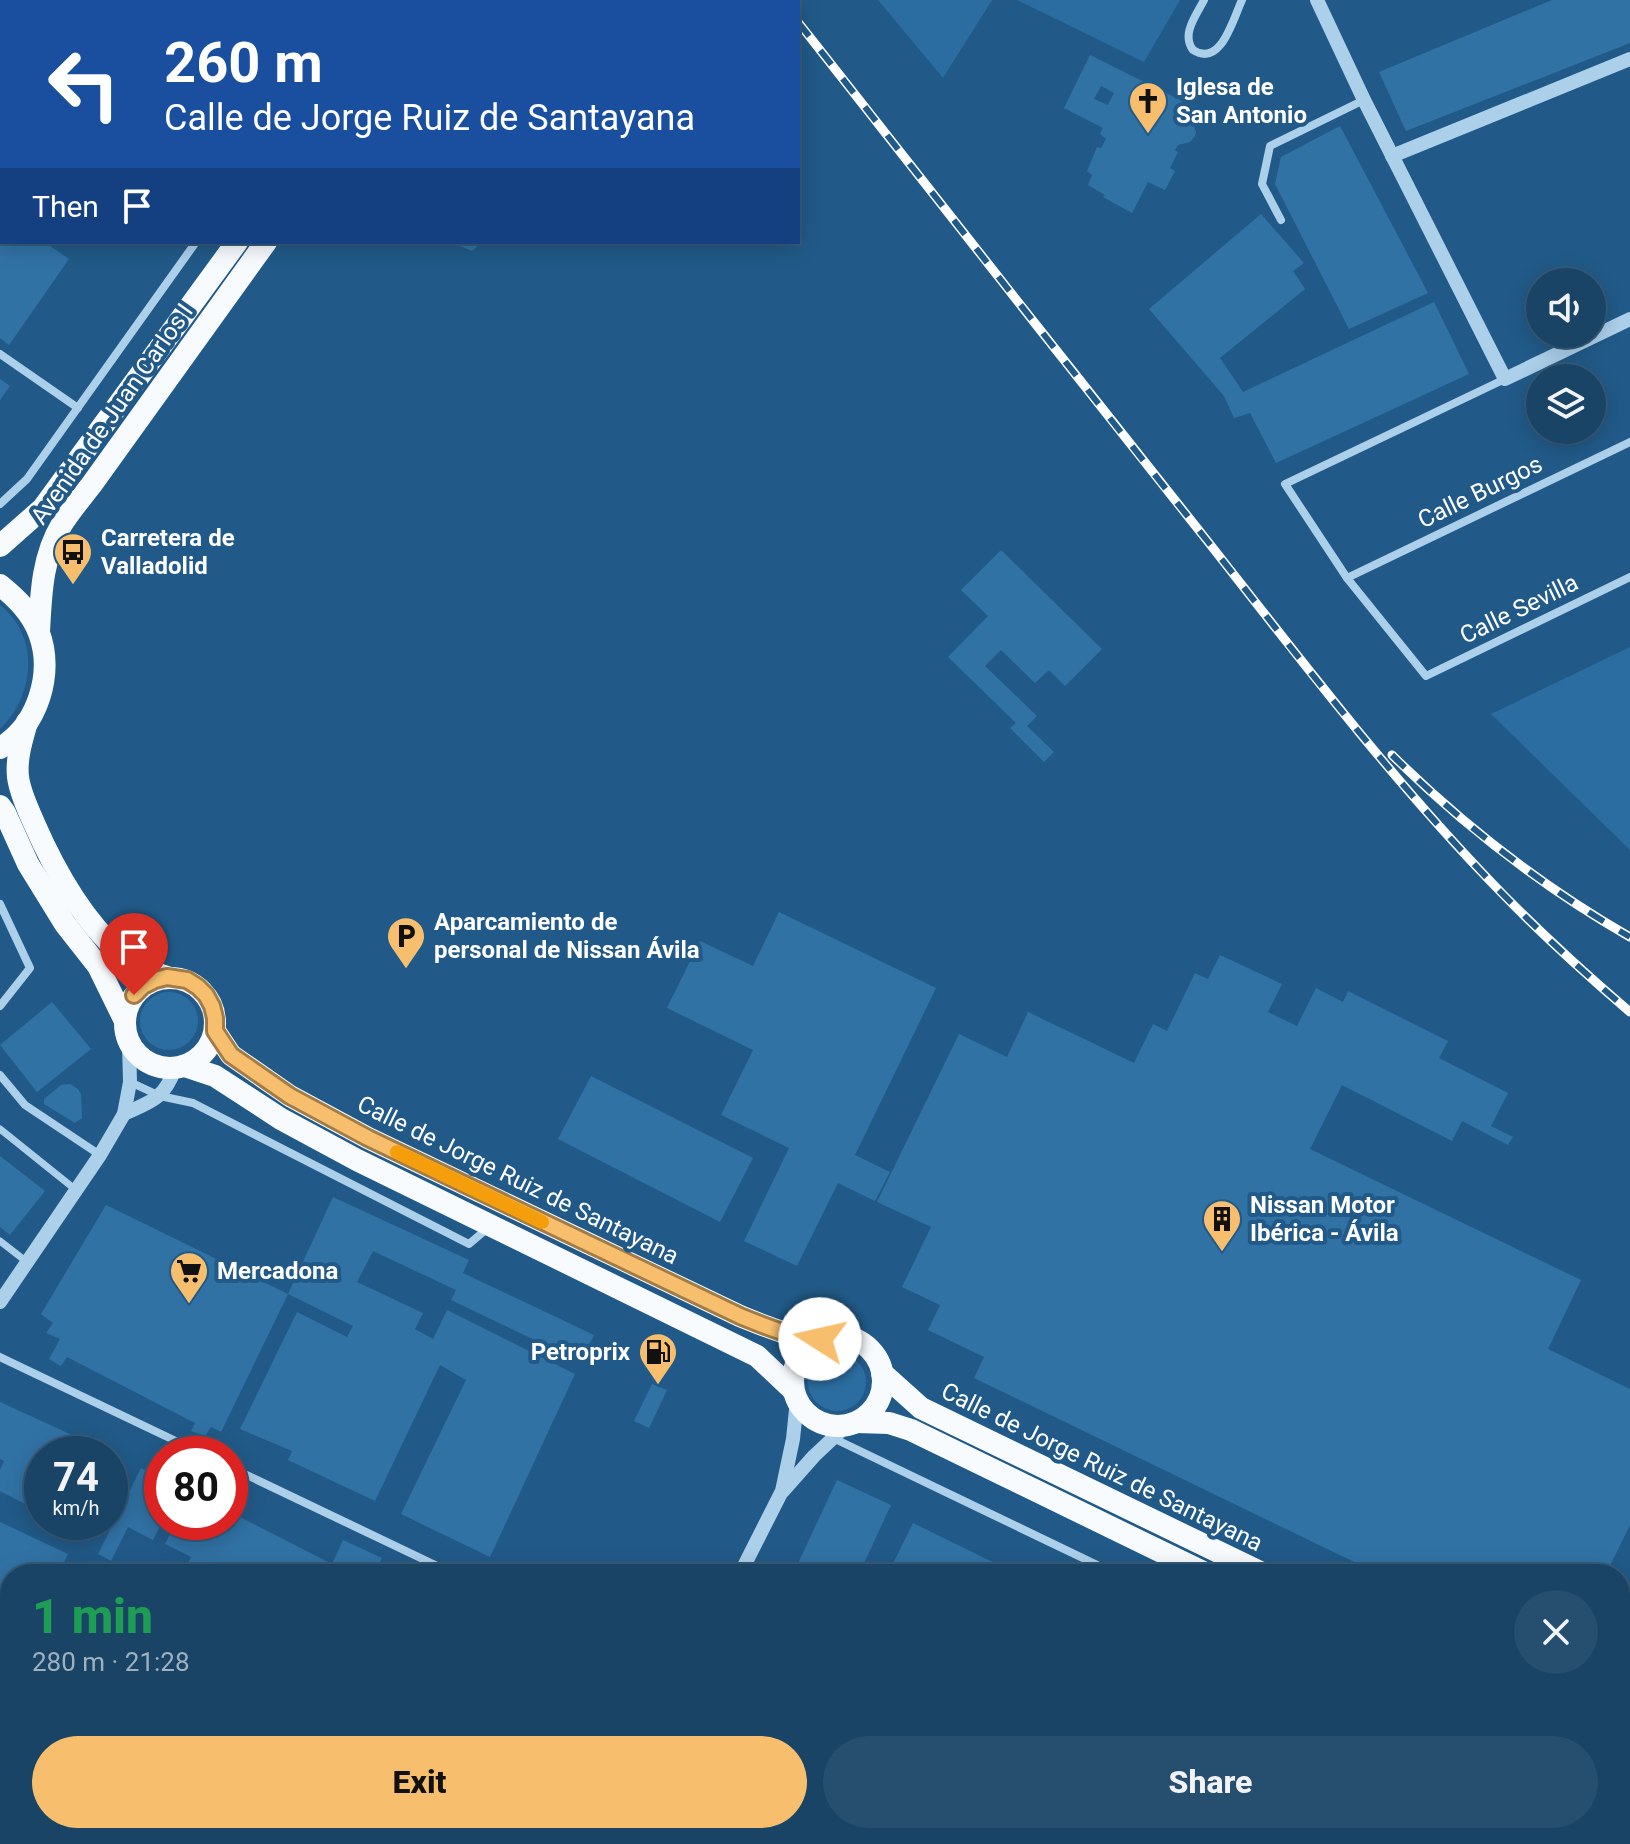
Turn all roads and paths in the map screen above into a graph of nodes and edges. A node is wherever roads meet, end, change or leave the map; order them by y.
1 (1204, 0) edge
2 (1242, 0) edge
3 (1317, 0) edge
4 (1630, 59) edge
5 (1364, 100) junction
6 (1392, 156) junction
7 (1281, 220) dead end
8 (195, 244) edge
9 (236, 244) edge
10 (265, 244) edge
11 (1630, 319) edge
12 (0, 354) edge
13 (1505, 379) junction
14 (78, 408) junction
15 (1630, 442) edge
16 (0, 504) edge
17 (0, 546) edge
18 (1630, 577) edge
19 (1347, 578) junction
20 (0, 585) edge
21 (39, 632) junction
22 (27, 722) junction
23 (0, 748) edge
24 (2, 813) edge
25 (0, 904) edge
26 (167, 977) junction
27 (0, 1006) edge
28 (124, 1019) junction
29 (215, 1031) junction
30 (129, 1043) junction
31 (180, 1067) junction
32 (0, 1075) edge
33 (130, 1082) junction
34 (160, 1096) junction
35 (124, 1114) junction
36 (0, 1129) edge
37 (100, 1155) junction
38 (76, 1190) junction
39 (491, 1225) junction
40 (0, 1241) edge
41 (27, 1262) junction
42 (0, 1302) edge
43 (820, 1339) junction
44 (0, 1357) edge
45 (882, 1373) junction
46 (795, 1395) junction
47 (838, 1427) junction
48 (165, 1436) edge
49 (248, 1476) edge
50 (782, 1491) junction
51 (433, 1564) edge
52 (745, 1564) edge
53 (1097, 1564) edge
54 (1186, 1564) edge
55 (1243, 1564) edge

1 - 2 street
3 - 5 street
4 - 6 street
5 - 6 street
5 - 7 street
6 - 13 street
8 - 14 street, Avenida de Juan Carlos I
9 - 17 highway, Avenida de Juan Carlos I
10 - 21 highway, Avenida de Juan Carlos I
11 - 13 street
12 - 14 street
13 - 19 street
14 - 16 street, Avenida de Juan Carlos I
15 - 19 street, Calle Burgos
18 - 19 street, Calle Sevilla
20 - 21 highway
21 - 22 highway, Avenida de Juan Carlos I
22 - 23 highway
22 - 26 highway, Calle de Jorge Ruiz de Santayana
24 - 28 highway
25 - 27 street
26 - 28 highway
26 - 29 highway, Calle de Jorge Ruiz de Santayana
28 - 30 highway
29 - 31 highway
29 - 43 highway, Calle de Jorge Ruiz de Santayana
30 - 31 highway
30 - 33 street
31 - 34 street
31 - 39 highway
32 - 37 street
33 - 34 street
33 - 35 street
34 - 35 street
34 - 39 street
35 - 37 street
36 - 38 street
37 - 38 street
38 - 41 street
39 - 46 highway
40 - 41 street
41 - 42 street
43 - 45 highway, Calle de Jorge Ruiz de Santayana
43 - 46 highway
44 - 48 street
45 - 47 highway
45 - 55 highway, Calle de Jorge Ruiz de Santayana
46 - 47 highway
46 - 50 street
47 - 50 street
47 - 53 street
47 - 54 highway, Calle de Jorge Ruiz de Santayana
49 - 51 street
50 - 52 street

